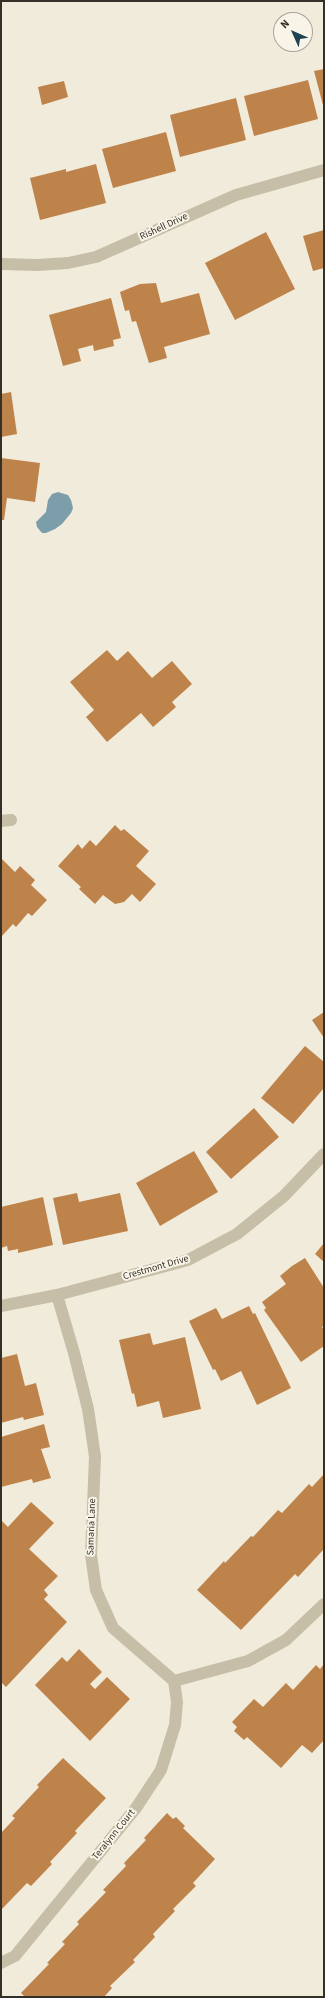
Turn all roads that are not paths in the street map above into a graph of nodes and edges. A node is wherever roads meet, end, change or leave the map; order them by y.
1 (324, 170) edge
2 (1, 264) edge
3 (324, 1154) edge
4 (57, 1295) junction
5 (1, 1306) edge
6 (324, 1604) edge
7 (174, 1681) junction
8 (1, 1963) edge

1 - 2 street, Rishell Drive
3 - 4 street, Crestmont Drive
4 - 5 street, Crestmont Drive
4 - 7 street, Samaria Lane
6 - 7 street
7 - 8 street, Teralynn Court

